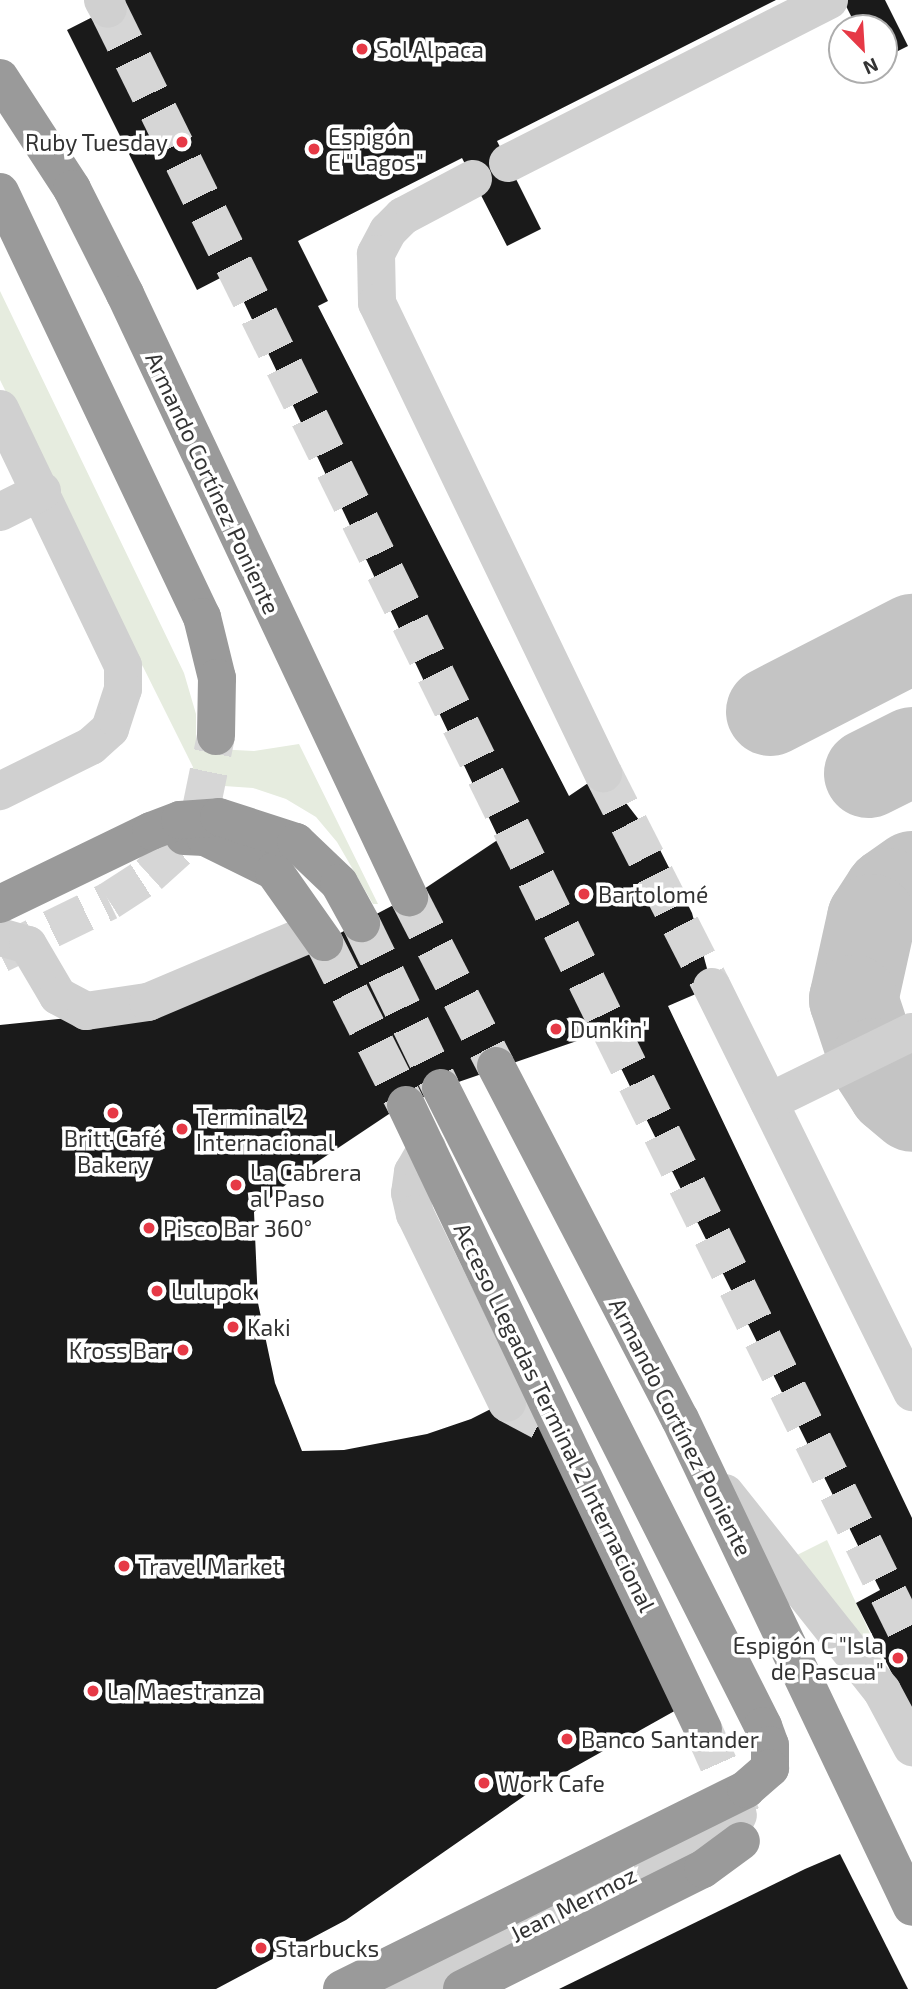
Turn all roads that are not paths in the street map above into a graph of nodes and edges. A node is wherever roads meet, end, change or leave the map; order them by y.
1 (829, 0) edge
2 (0, 78) edge
3 (508, 163) dead end
4 (473, 179) dead end
5 (0, 192) edge
6 (0, 408) edge
7 (42, 491) junction
8 (0, 512) edge
9 (216, 736) tunnel mouth
10 (603, 773) tunnel mouth
11 (0, 791) edge
12 (127, 842) junction
13 (410, 897) tunnel mouth
14 (0, 904) edge
15 (361, 923) tunnel mouth
16 (320, 936) joint
17 (0, 937) edge
18 (712, 987) tunnel mouth
19 (912, 1032) edge
20 (496, 1066) tunnel mouth
21 (441, 1088) tunnel mouth
22 (769, 1102) junction
23 (406, 1105) tunnel mouth
24 (427, 1148) junction
25 (912, 1392) edge
26 (507, 1403) tunnel mouth
27 (701, 1462) junction
28 (704, 1729) tunnel mouth
29 (912, 1747) edge
30 (857, 1792) junction
31 (735, 1833) joint
32 (912, 1865) edge
33 (912, 1907) edge
34 (342, 1989) edge
35 (404, 1989) edge
36 (461, 1989) edge

1 - 3 lane
2 - 13 highway, Armando Cortínez Poniente
4 - 10 lane
5 - 9 highway
6 - 7 lane
7 - 8 lane
7 - 11 lane
12 - 14 highway
12 - 15 highway
12 - 16 highway
16 - 17 lane
18 - 22 lane
19 - 22 lane
20 - 27 highway, Armando Cortínez Poniente
21 - 34 highway, bridge
22 - 25 lane
23 - 24 highway, Acceso Llegadas Terminal 2 Internacional
24 - 26 lane
24 - 28 highway, Acceso Llegadas Terminal 2 Internacional
27 - 29 lane
27 - 30 highway, Armando Cortínez Poniente
30 - 32 lane, Armando Cortínez Poniente
30 - 33 highway, Armando Cortínez Poniente
31 - 35 lane, Jean Mermoz
31 - 36 highway

